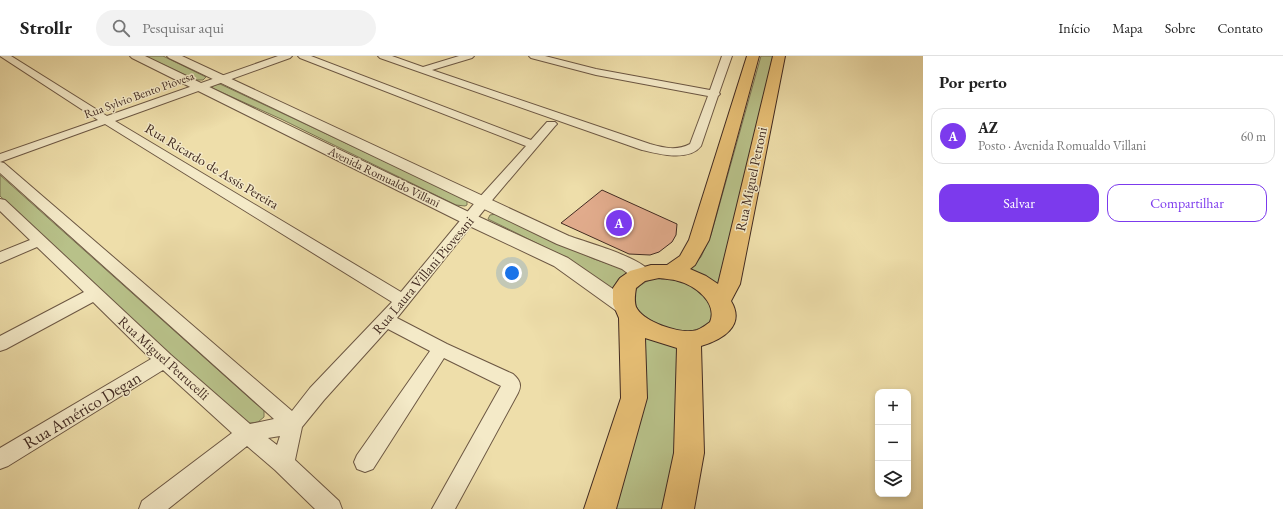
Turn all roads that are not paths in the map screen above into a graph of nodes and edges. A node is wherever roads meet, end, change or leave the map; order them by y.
1 (5, 56) edge
2 (136, 56) edge
3 (173, 56) edge
4 (287, 56) edge
5 (303, 56) edge
6 (383, 56) edge
7 (469, 56) edge
8 (534, 56) edge
9 (727, 56) edge
10 (753, 56) edge
11 (779, 56) edge
12 (422, 70) junction
13 (222, 78) junction
14 (199, 87) junction
15 (715, 94) junction
16 (106, 120) junction
17 (551, 124) dead end
18 (532, 144) junction
19 (0, 158) edge
20 (0, 166) edge
21 (483, 202) junction
22 (0, 203) edge
23 (470, 219) junction
24 (39, 241) junction
25 (0, 258) edge
26 (672, 272) junction
27 (641, 274) junction
28 (94, 294) junction
29 (403, 301) junction
30 (720, 301) junction
31 (628, 312) junction
32 (386, 320) junction
33 (689, 340) junction
34 (0, 344) edge
35 (441, 348) junction
36 (164, 360) junction
37 (292, 424) junction
38 (248, 434) junction
39 (0, 459) edge
40 (365, 462) dead end
41 (283, 463) junction
42 (150, 509) edge
43 (331, 509) edge
44 (443, 509) edge
45 (600, 509) edge
46 (678, 509) edge

1 - 16 street, Rua Ricardo de Assis Pereira
2 - 14 street, Avenida Romualdo Villani
3 - 13 street, Avenida Romualdo Villani
4 - 13 street, Rua Sylvio Bento Piovesa
5 - 18 street
6 - 12 street
7 - 12 street
8 - 15 street
9 - 15 street
10 - 26 main road, Rua Miguel Petroni
11 - 30 main road, Rua Miguel Petroni
12 - 15 street
13 - 14 street, Rua Sylvio Bento Piovesa
13 - 21 street, Avenida Romualdo Villani
14 - 16 street, Rua Sylvio Bento Piovesa
14 - 23 street, Avenida Romualdo Villani
16 - 19 street, Rua Sylvio Bento Piovesa
16 - 29 street, Rua Ricardo de Assis Pereira
17 - 18 street, Rua Laura Villani Piovesani
18 - 21 street, Rua Laura Villani Piovesani
20 - 37 street
21 - 23 street, Rua Laura Villani Piovesani
21 - 27 street, Avenida Romualdo Villani
22 - 24 street, Rua Miguel Petrucelli
23 - 29 street, Rua Laura Villani Piovesani
23 - 31 street, Avenida Romualdo Villani
24 - 25 street
24 - 28 street, Rua Miguel Petrucelli
26 - 27 main road
26 - 30 main road
27 - 31 main road
28 - 34 street
28 - 36 street, Rua Miguel Petrucelli
29 - 32 street, Rua Laura Villani Piovesani
30 - 33 main road
31 - 33 main road
31 - 45 main road
32 - 35 street
32 - 37 street, Rua Laura Villani Piovesani
33 - 46 main road
35 - 40 street
35 - 44 street
36 - 38 street, Rua Miguel Petrucelli
36 - 39 street, Rua Américo Degan
37 - 38 street
37 - 41 street
38 - 41 street, Rua Miguel Petrucelli
38 - 42 street
41 - 43 street, Rua Miguel Petrucelli

